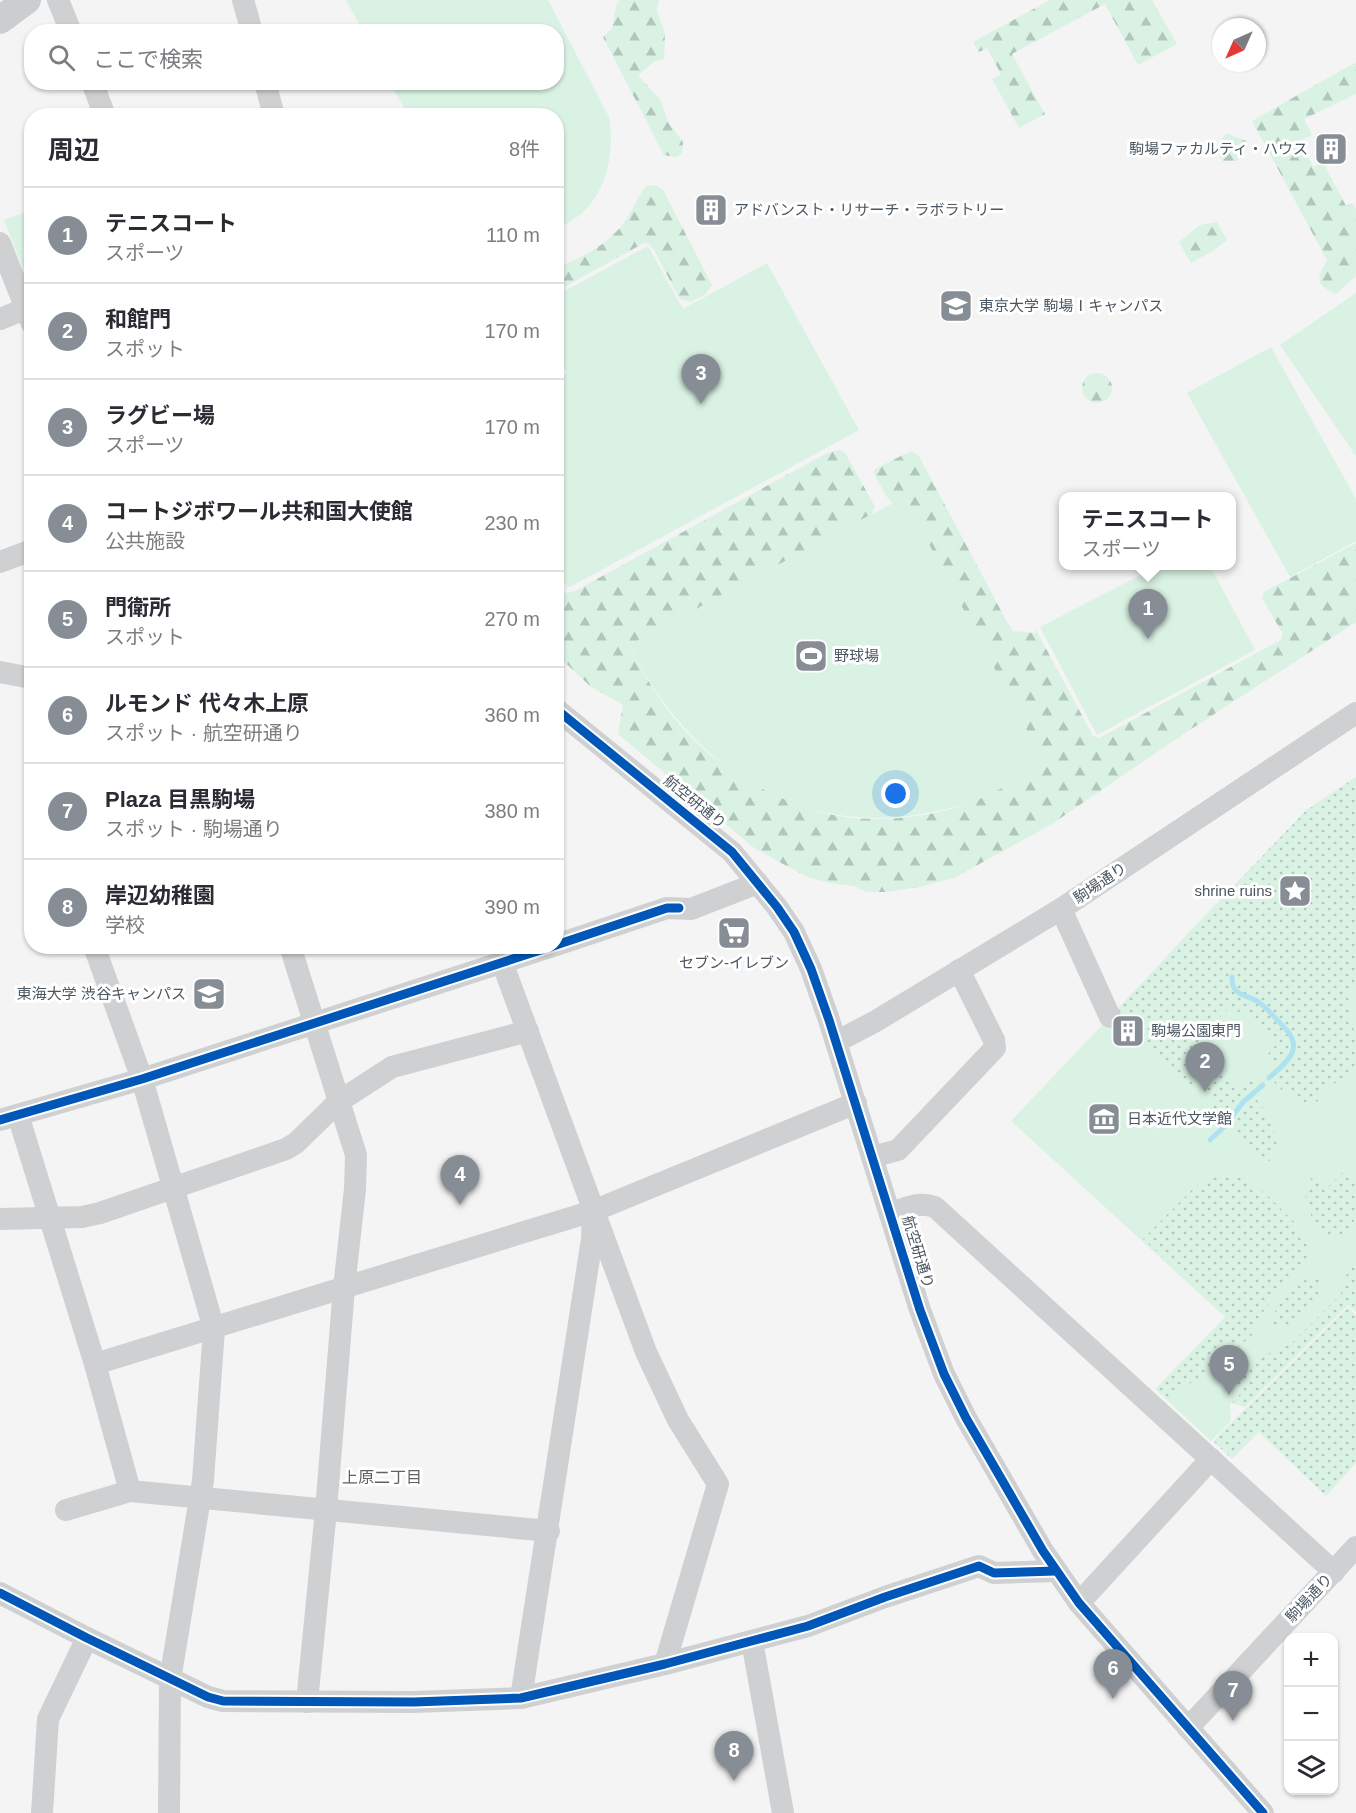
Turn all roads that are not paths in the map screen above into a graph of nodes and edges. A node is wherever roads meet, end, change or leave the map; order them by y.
1 (27, 0) edge
2 (58, 0) edge
3 (243, 0) edge
4 (0, 20) edge
5 (68, 24) edge
6 (250, 24) edge
7 (95, 90) edge
8 (267, 90) edge
9 (102, 108) edge
10 (272, 108) edge
11 (0, 243) edge
12 (24, 301) edge
13 (24, 314) edge
14 (0, 319) edge
15 (24, 553) edge
16 (0, 562) edge
17 (0, 672) edge
18 (24, 676) edge
19 (1356, 713) edge
20 (564, 724) edge
21 (758, 883) junction
22 (1061, 909) junction
23 (564, 943) edge
24 (97, 954) edge
25 (292, 954) edge
26 (517, 954) edge
27 (502, 962) junction
28 (959, 970) junction
29 (1110, 1017) dead end
30 (314, 1023) junction
31 (528, 1031) junction
32 (836, 1042) junction
33 (142, 1079) junction
34 (338, 1102) junction
35 (856, 1103) junction
36 (9, 1117) edge
37 (872, 1157) junction
38 (173, 1187) junction
39 (593, 1211) junction
40 (890, 1214) junction
41 (50, 1216) junction
42 (0, 1219) edge
43 (344, 1288) junction
44 (214, 1329) junction
45 (95, 1364) junction
46 (1211, 1459) junction
47 (130, 1491) junction
48 (199, 1498) junction
49 (66, 1510) dead end
50 (326, 1510) junction
51 (549, 1531) junction
52 (1356, 1547) edge
53 (1056, 1571) junction
54 (1334, 1572) junction
55 (0, 1593) edge
56 (1079, 1603) junction
57 (87, 1638) junction
58 (752, 1641) junction
59 (665, 1664) junction
60 (170, 1680) junction
61 (522, 1698) junction
62 (308, 1702) junction
63 (1188, 1728) junction
64 (42, 1813) edge
65 (169, 1813) edge
66 (783, 1813) edge
67 (1263, 1813) edge

1 - 4 main road
2 - 5 street
3 - 6 street
7 - 9 street
8 - 10 street
11 - 12 street
13 - 14 street
15 - 16 street
17 - 18 street
19 - 22 street, 駒場通り
20 - 21 street, 航空研通り
21 - 23 street
21 - 32 street, 航空研通り
22 - 28 street, 駒場通り
22 - 29 street
24 - 33 street
25 - 30 street
26 - 27 street
27 - 30 street
27 - 31 street
28 - 32 street, 駒場通り
28 - 37 street
30 - 33 street
30 - 34 street
31 - 34 street
31 - 39 street
32 - 35 street, 航空研通り
33 - 36 street
33 - 38 street
34 - 38 street
34 - 43 street
35 - 37 street, 航空研通り
35 - 39 street
36 - 41 street
37 - 40 street, 航空研通り
38 - 41 street
38 - 44 street
39 - 43 street
39 - 51 street
39 - 59 street
40 - 46 street
40 - 53 street, 航空研通り
41 - 42 street
41 - 45 street
43 - 44 street
43 - 50 street
44 - 45 street
44 - 48 street
45 - 47 street
46 - 54 street
46 - 56 street
47 - 48 street
47 - 49 street
48 - 50 street
48 - 60 street
50 - 51 street
50 - 62 street
51 - 61 street
52 - 54 street, 駒場通り
53 - 56 street, 航空研通り
53 - 58 street
54 - 63 street, 駒場通り
55 - 57 street
56 - 63 street, 航空研通り
57 - 60 street
57 - 64 street
58 - 59 street
58 - 66 street
59 - 61 street
60 - 62 street
60 - 65 street
61 - 62 street
63 - 67 street, 航空研通り

